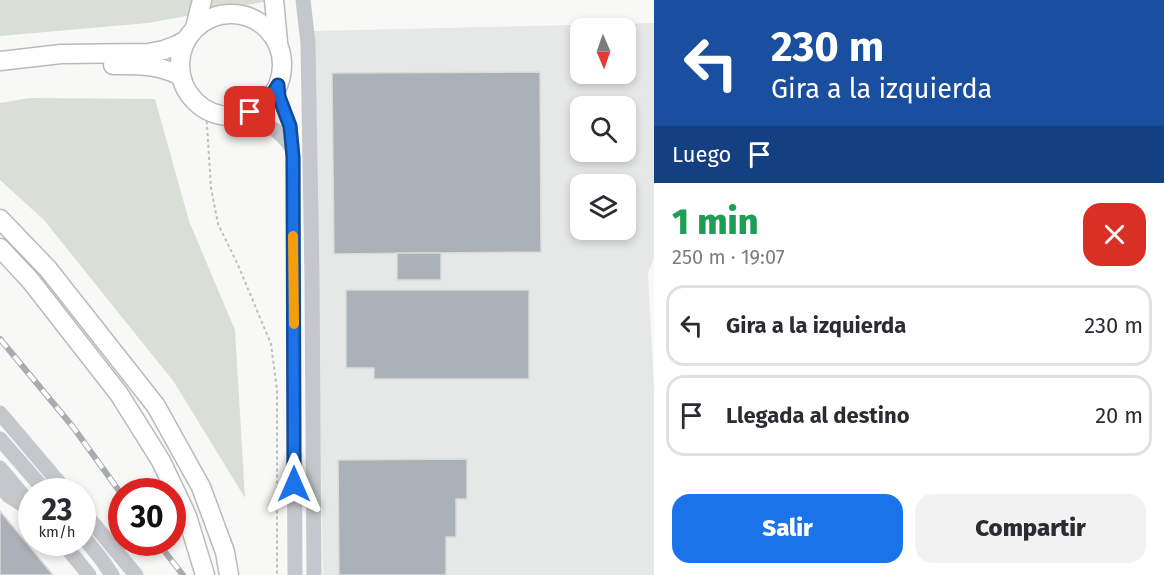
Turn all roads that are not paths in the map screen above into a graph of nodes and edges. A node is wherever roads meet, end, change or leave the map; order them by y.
1 (202, 0) edge
2 (274, 0) edge
3 (303, 0) edge
4 (190, 34) junction
5 (278, 44) junction
6 (0, 61) edge
7 (0, 72) edge
8 (181, 76) junction
9 (278, 85) junction
10 (238, 115) junction
11 (292, 148) junction
12 (0, 219) edge
13 (0, 248) edge
14 (0, 413) edge
15 (0, 439) edge
16 (0, 468) edge
17 (34, 478) edge
18 (55, 478) edge
19 (0, 486) edge
20 (18, 490) edge
21 (18, 501) edge
22 (96, 527) edge
23 (96, 552) edge
24 (74, 556) edge
25 (89, 575) edge
26 (112, 575) edge
27 (136, 575) edge
28 (205, 575) edge
29 (229, 575) edge
30 (295, 575) edge
31 (314, 575) edge

1 - 4 main road
2 - 5 main road
3 - 31 street
4 - 5 main road
4 - 6 main road
4 - 8 main road
5 - 9 main road
7 - 8 main road
8 - 10 main road
9 - 10 main road
9 - 11 street
10 - 11 street
11 - 30 street
12 - 29 main road
13 - 28 main road
14 - 18 street
15 - 17 street
16 - 20 street
19 - 21 street
22 - 27 street
23 - 26 street
24 - 25 street

